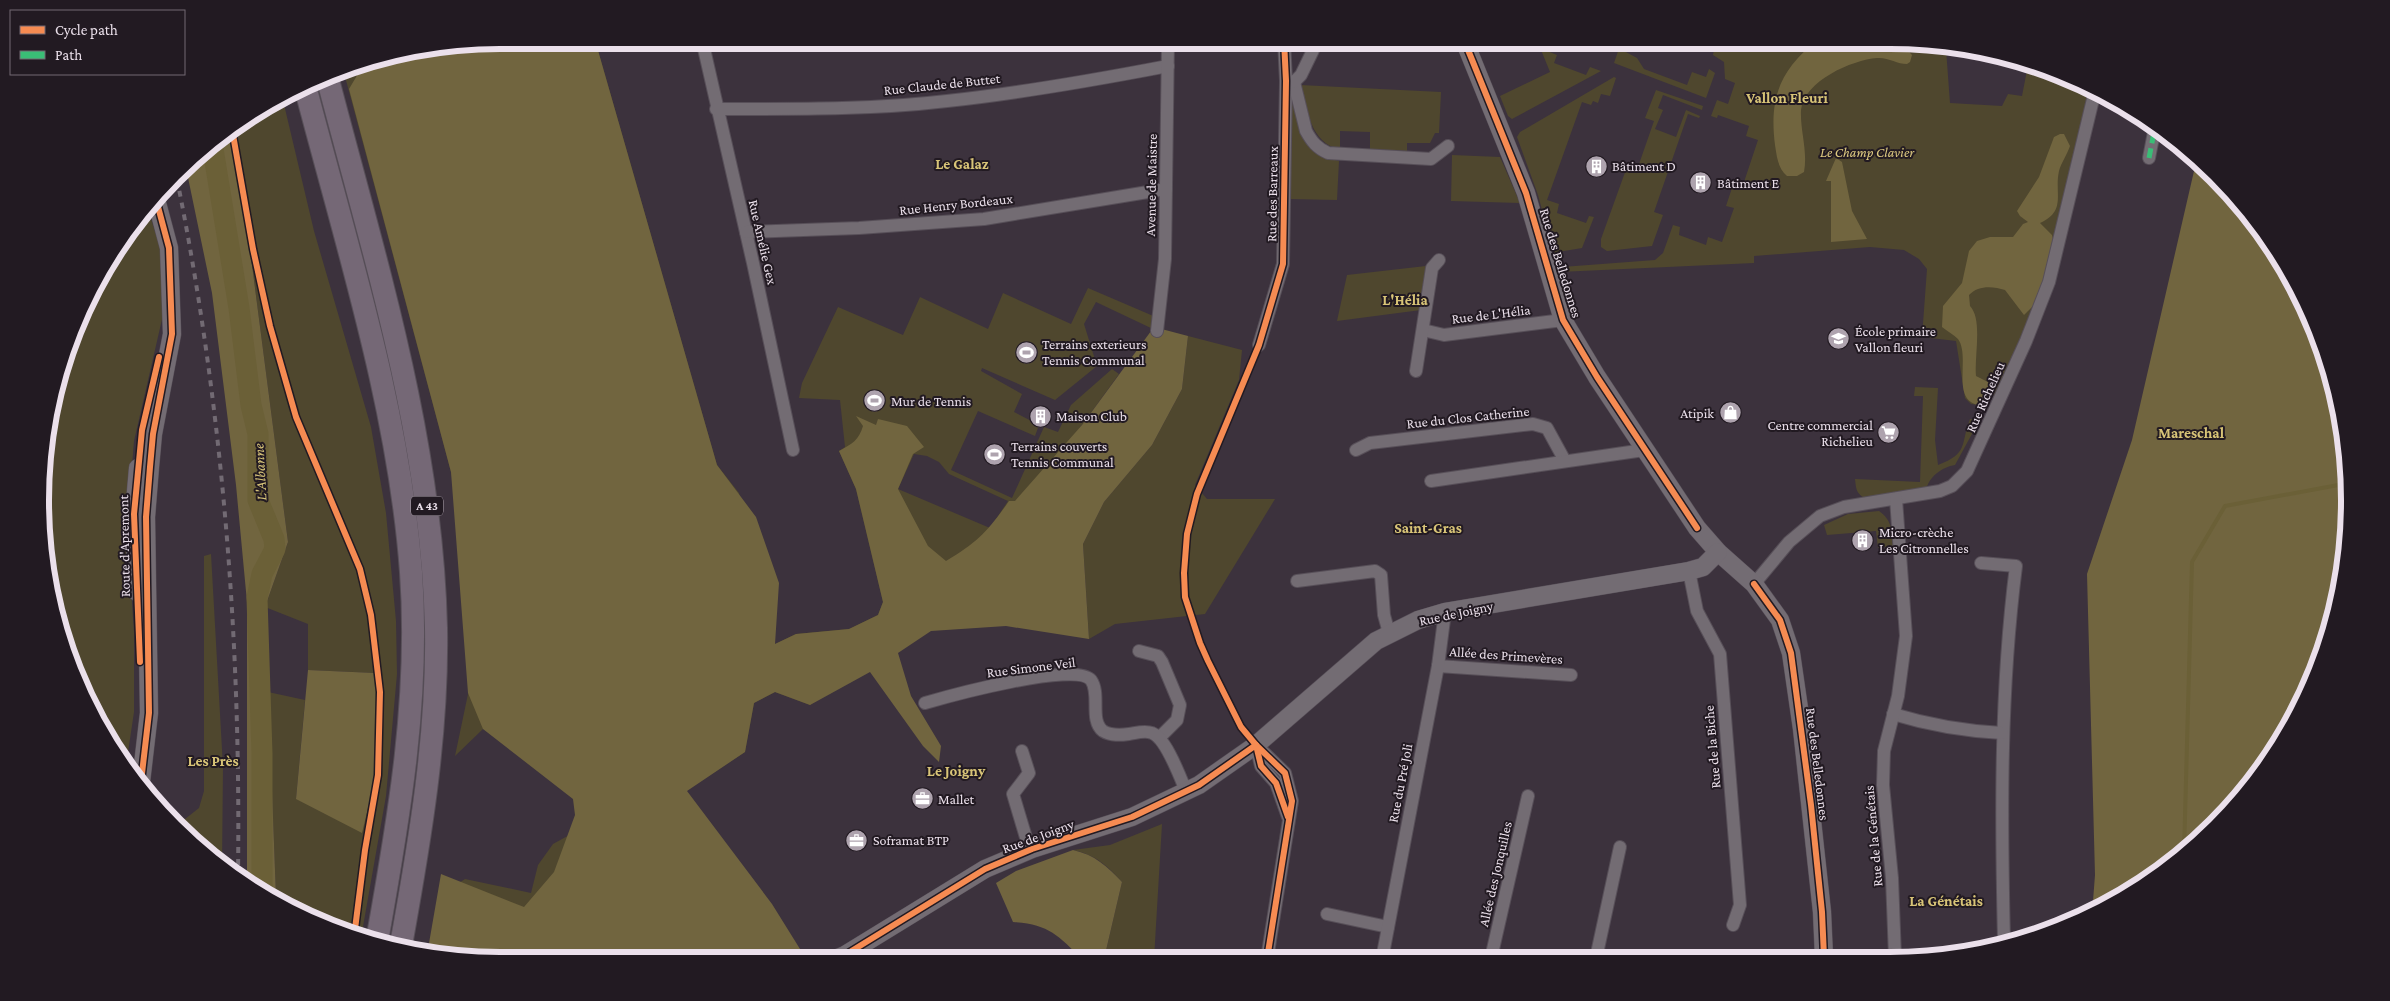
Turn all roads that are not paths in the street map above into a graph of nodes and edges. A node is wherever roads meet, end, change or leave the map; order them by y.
1 (704, 49) edge
2 (1168, 49) edge
3 (1285, 49) edge
4 (1314, 49) edge
5 (1468, 49) edge
6 (1168, 66) junction
7 (1290, 81) junction
8 (329, 83) edge
9 (306, 93) edge
10 (2093, 97) edge
11 (716, 109) junction
12 (2154, 134) edge
13 (1448, 146) dead end
14 (2149, 158) dead end
15 (1166, 189) junction
16 (158, 207) edge
17 (746, 232) junction
18 (1439, 260) dead end
19 (171, 291) junction
20 (1563, 320) junction
21 (1423, 330) junction
22 (1157, 331) dead end
23 (1259, 345) dead end
24 (1416, 371) dead end
25 (793, 450) dead end
26 (1356, 450) dead end
27 (1644, 450) junction
28 (1565, 461) junction
29 (1432, 481) dead end
30 (1896, 499) junction
31 (1718, 552) junction
32 (1981, 563) dead end
33 (1689, 572) junction
34 (1297, 581) dead end
35 (1754, 584) junction
36 (1445, 612) junction
37 (1389, 633) junction
38 (1139, 651) dead end
39 (1438, 666) junction
40 (1571, 675) dead end
41 (925, 703) dead end
42 (1893, 714) junction
43 (2002, 734) junction
44 (1158, 738) junction
45 (1256, 745) junction
46 (1022, 751) dead end
47 (135, 766) edge
48 (142, 776) edge
49 (1186, 791) junction
50 (1528, 796) dead end
51 (1620, 847) dead end
52 (1030, 851) junction
53 (1327, 914) dead end
54 (1733, 925) dead end
55 (1388, 927) junction
56 (378, 935) edge
57 (2004, 938) edge
58 (402, 941) edge
59 (850, 952) edge
60 (1268, 952) edge
61 (1383, 952) edge
62 (1492, 952) edge
63 (1597, 952) edge
64 (1824, 952) edge
65 (1895, 952) edge

1 - 11 street, Rue Amélie Gex
2 - 6 street, Avenue de Maistre
3 - 7 street, Rue des Barreaux
4 - 7 street
5 - 20 main road, Rue des Belledonnes
6 - 11 street, Rue Claude de Buttet
6 - 15 street, Avenue de Maistre
7 - 13 street
7 - 23 street, Rue des Barreaux
8 - 58 highway, A 43
9 - 56 highway, A 43
10 - 30 street, Rue Richelieu
11 - 17 street, Rue Amélie Gex
12 - 14 street
15 - 17 street, Rue Henry Bordeaux
15 - 22 street, Avenue de Maistre
16 - 19 main road, Route d'Apremont
17 - 25 street, Rue Amélie Gex
18 - 21 street
19 - 47 main road, Route d'Apremont
19 - 48 main road, Route d'Apremont
20 - 21 street, Rue de L'Hélia
20 - 27 main road, Rue des Belledonnes
21 - 24 street
26 - 28 street, Rue du Clos Catherine
27 - 28 street
27 - 31 main road, Rue des Belledonnes
28 - 29 street
30 - 35 street, Rue Richelieu
30 - 42 street, Rue de la Génétais
31 - 33 main road, Rue de Joigny
31 - 35 main road, Rue des Belledonnes
32 - 43 street
33 - 36 main road, Rue de Joigny
33 - 54 street, Rue de la Biche
34 - 37 street
35 - 64 main road, Rue des Belledonnes
36 - 37 main road, Rue de Joigny
36 - 39 street, Rue du Pré Joli
37 - 45 main road, Rue de Joigny
38 - 44 street
39 - 40 street, Allée des Primevères
39 - 55 street, Rue du Pré Joli
41 - 44 street, Rue Simone Veil
42 - 43 street
42 - 65 street, Rue de la Génétais
43 - 57 street
44 - 49 street
45 - 49 main road, Rue de Joigny
45 - 60 street
46 - 52 street
49 - 52 main road, Rue de Joigny
50 - 62 street, Allée des Jonquilles
51 - 63 street
52 - 59 main road, Rue de Joigny
53 - 55 street
55 - 61 street, Rue du Pré Joli

